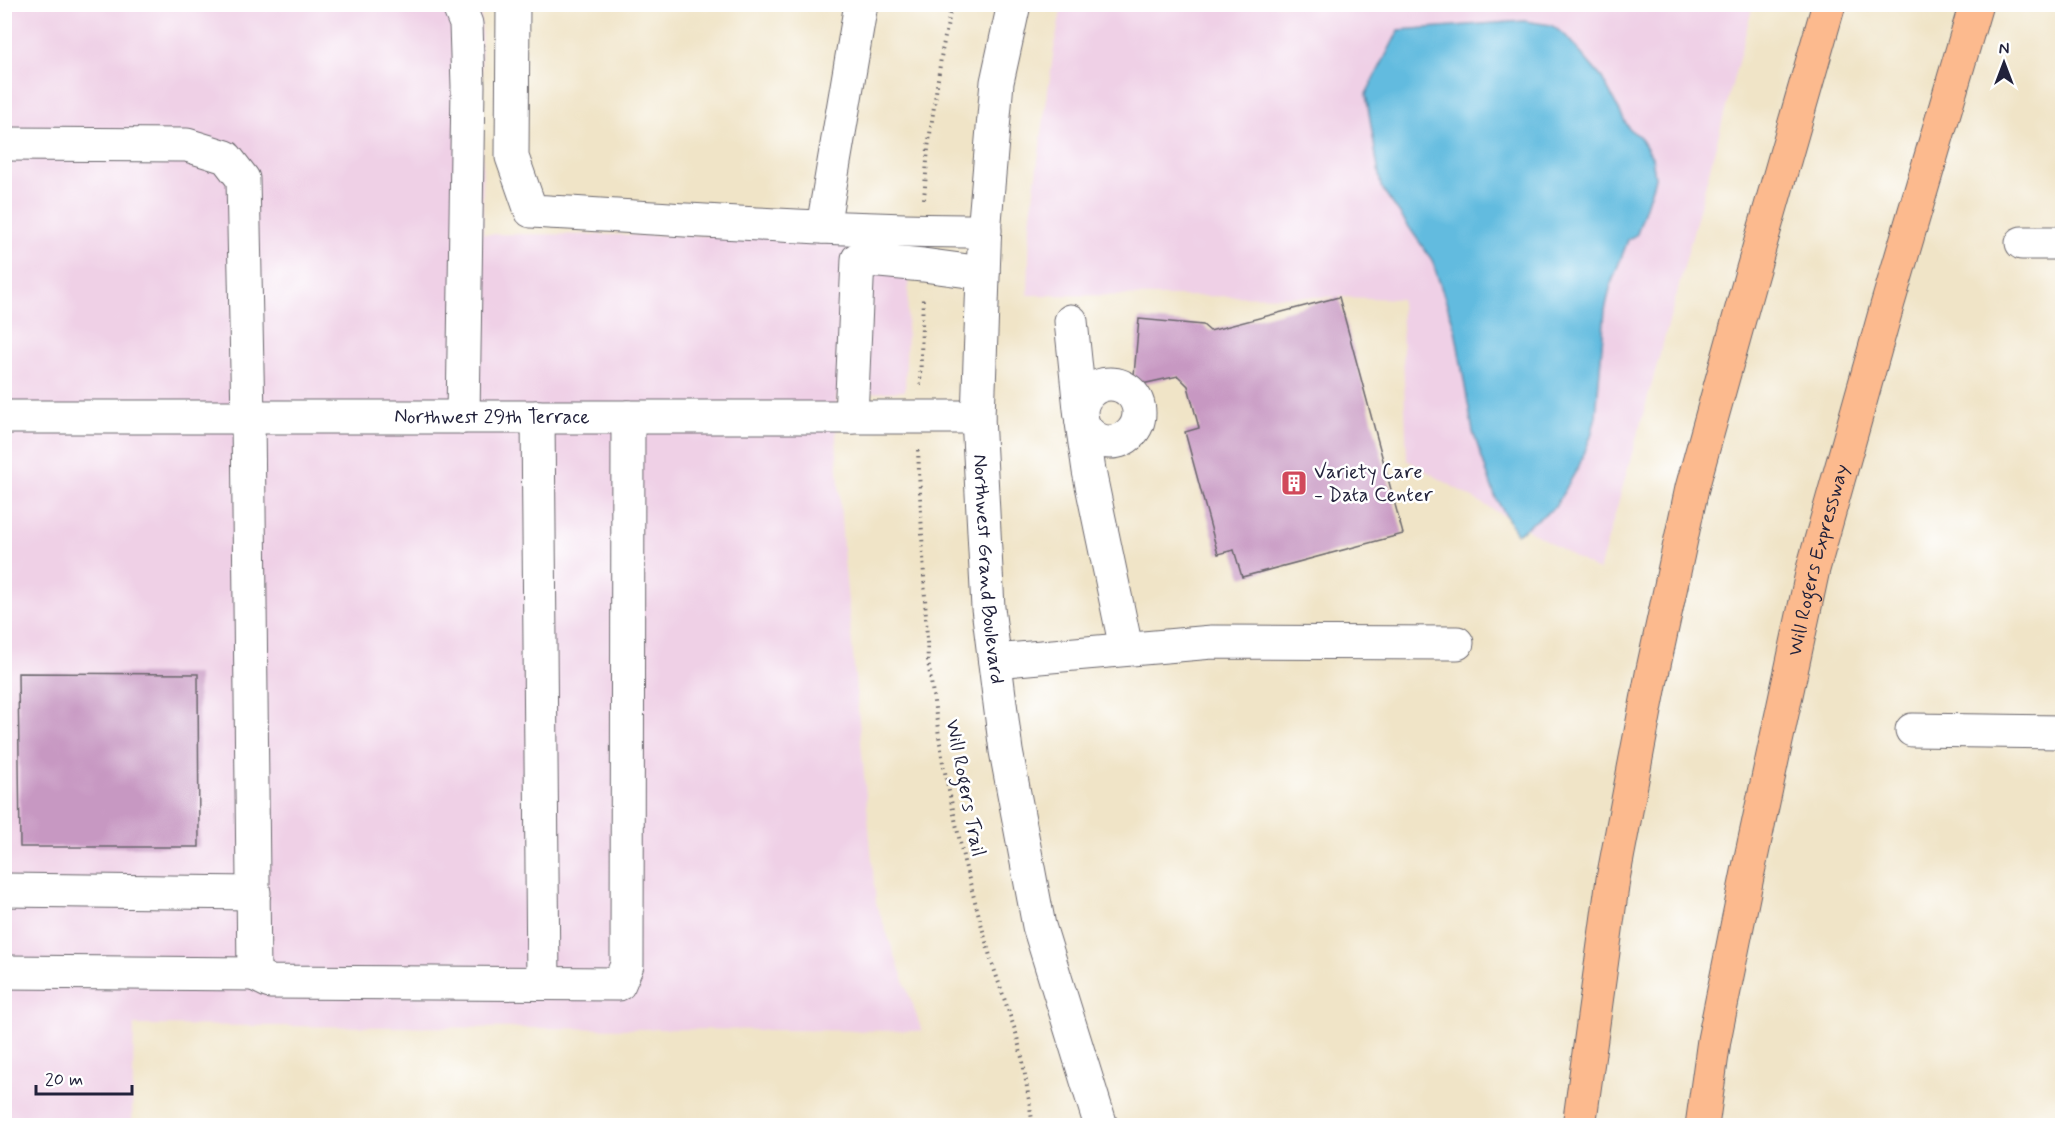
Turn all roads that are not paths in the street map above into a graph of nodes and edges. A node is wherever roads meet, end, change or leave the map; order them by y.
1 (458, 4) edge
2 (513, 4) edge
3 (861, 4) edge
4 (1014, 4) edge
5 (1829, 4) edge
6 (1976, 4) edge
7 (4, 144) edge
8 (823, 227) junction
9 (985, 231) junction
10 (2022, 243) dead end
11 (2062, 243) edge
12 (983, 273) junction
13 (1071, 321) dead end
14 (4, 417) edge
15 (248, 417) junction
16 (464, 417) junction
17 (538, 417) junction
18 (628, 417) junction
19 (851, 417) junction
20 (978, 417) junction
21 (1457, 643) dead end
22 (1126, 648) junction
23 (995, 662) junction
24 (1912, 730) dead end
25 (2062, 732) edge
26 (4, 890) edge
27 (254, 893) junction
28 (4, 972) edge
29 (254, 974) junction
30 (543, 983) junction
31 (1101, 1125) edge
32 (1580, 1125) edge
33 (1702, 1125) edge

1 - 16 street
2 - 8 street
3 - 8 street
4 - 9 street, Northwest Grand Boulevard
5 - 32 highway
6 - 33 highway, Will Rogers Expressway
7 - 15 street
8 - 9 street
9 - 12 street, Northwest Grand Boulevard
10 - 11 street
12 - 19 street
12 - 20 street, Northwest Grand Boulevard
13 - 22 street
14 - 15 street, Northwest 29th Terrace
15 - 16 street, Northwest 29th Terrace
15 - 27 street
16 - 17 street, Northwest 29th Terrace
17 - 18 street, Northwest 29th Terrace
17 - 30 street
18 - 19 street, Northwest 29th Terrace
18 - 30 street
19 - 20 street, Northwest 29th Terrace
20 - 23 street, Northwest Grand Boulevard
21 - 22 street
22 - 23 street
23 - 31 street, Northwest Grand Boulevard
24 - 25 street
26 - 27 street
27 - 29 street
28 - 29 street
29 - 30 street

